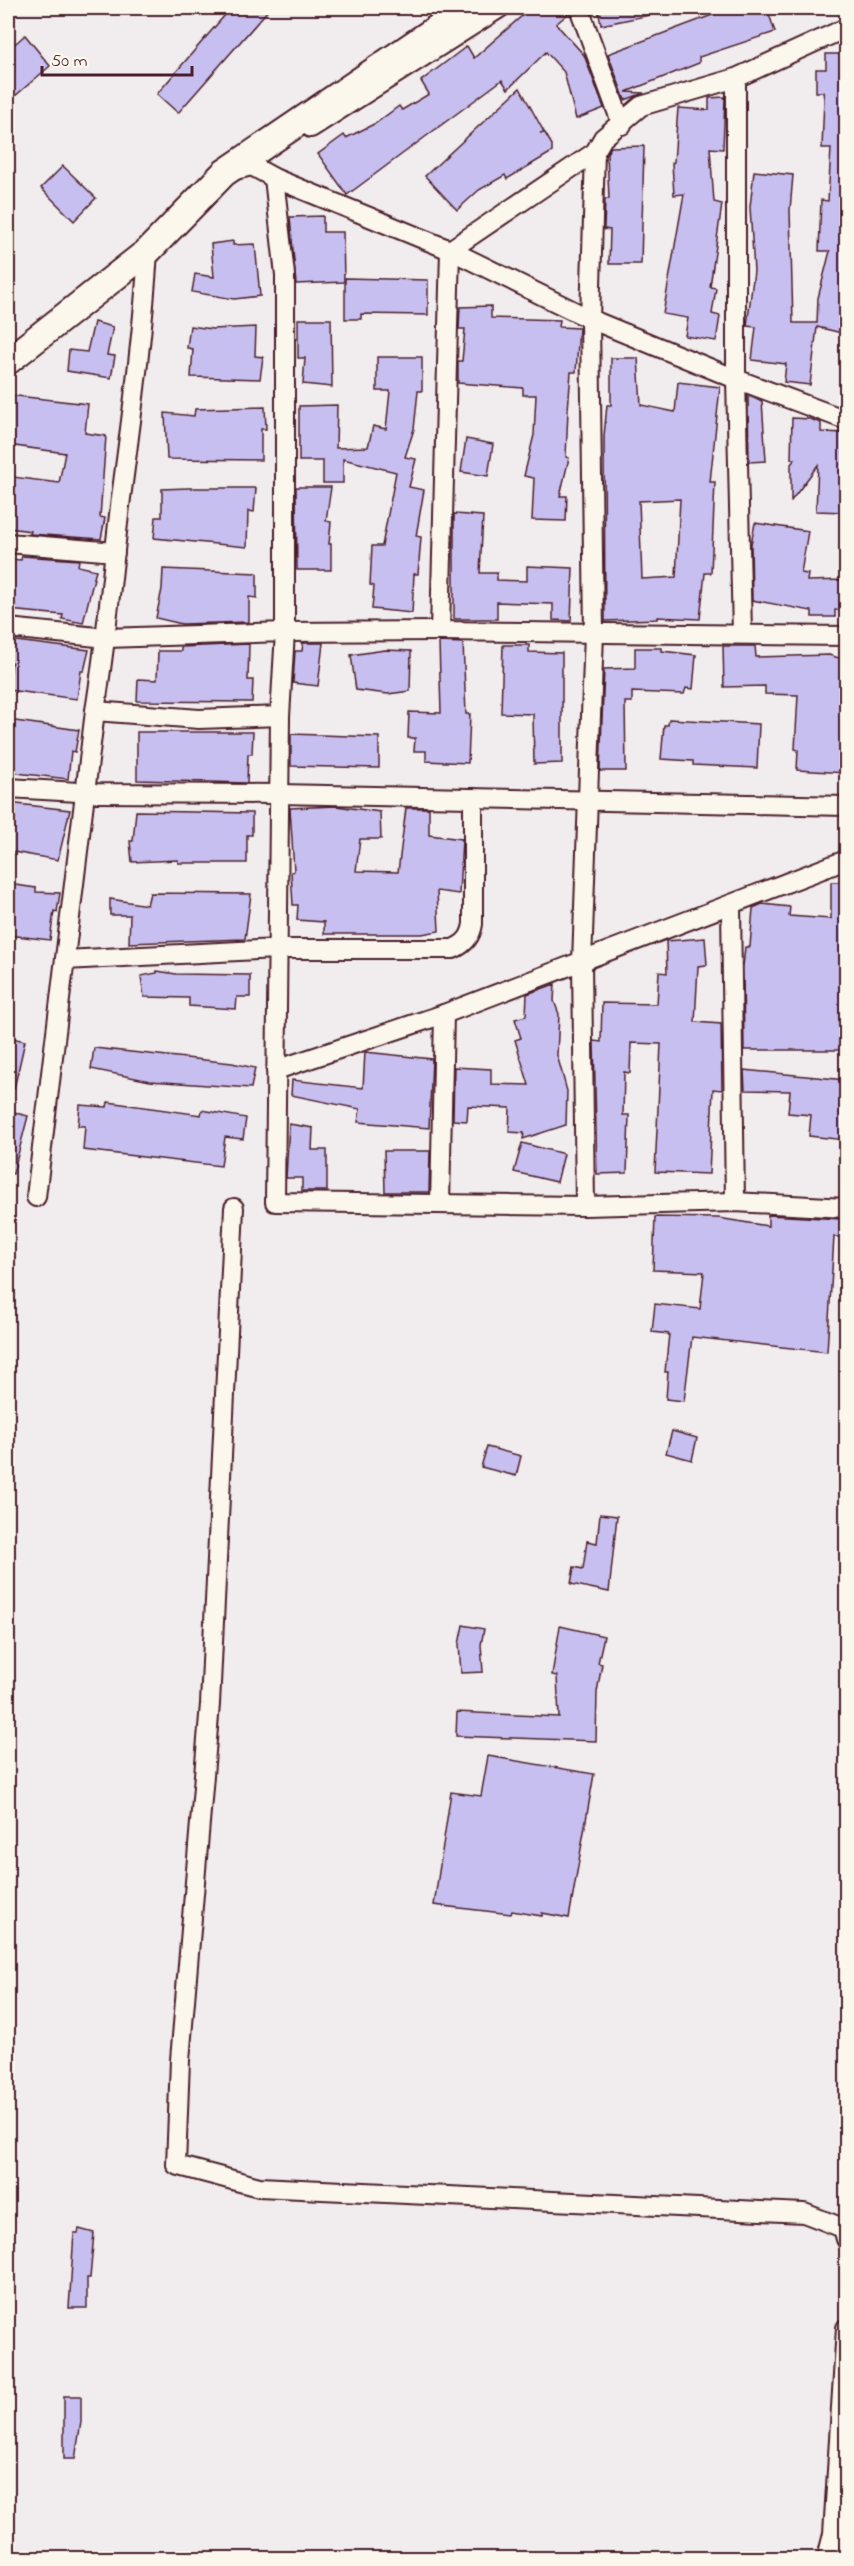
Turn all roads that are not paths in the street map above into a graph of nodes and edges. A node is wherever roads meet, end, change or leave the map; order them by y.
1 (467, 8) edge
2 (500, 8) edge
3 (579, 8) edge
4 (846, 28) edge
5 (736, 78) junction
6 (622, 124) junction
7 (596, 152) junction
8 (252, 166) junction
9 (224, 173) junction
10 (274, 178) junction
11 (450, 250) junction
12 (148, 251) junction
13 (590, 319) junction
14 (8, 362) edge
15 (736, 379) junction
16 (846, 420) edge
17 (8, 543) edge
18 (115, 552) junction
19 (8, 628) edge
20 (440, 631) junction
21 (285, 632) junction
22 (594, 633) junction
23 (742, 633) junction
24 (846, 636) edge
25 (107, 638) junction
26 (95, 711) junction
27 (280, 716) junction
28 (8, 788) edge
29 (85, 793) junction
30 (279, 794) junction
31 (473, 798) junction
32 (589, 800) junction
33 (846, 806) edge
34 (846, 860) edge
35 (731, 906) junction
36 (277, 949) junction
37 (65, 960) junction
38 (582, 962) junction
39 (444, 1014) junction
40 (276, 1070) junction
41 (36, 1197) dead end
42 (735, 1202) junction
43 (440, 1204) junction
44 (585, 1206) junction
45 (234, 1208) dead end
46 (846, 1208) edge
47 (846, 2239) edge
48 (846, 2328) edge
49 (827, 2559) edge

1 - 9 main road
2 - 8 street
3 - 6 street
4 - 5 street
5 - 6 street
5 - 15 street
6 - 7 street
7 - 11 street
7 - 13 street
8 - 9 street
8 - 10 street
9 - 12 main road
10 - 11 street
10 - 21 street
11 - 13 street
11 - 20 street
12 - 14 main road
12 - 18 street
13 - 15 street
13 - 22 street
15 - 16 street
15 - 23 street
17 - 18 street
18 - 25 street
19 - 25 street
20 - 21 street
20 - 22 street
21 - 25 street
21 - 27 street
22 - 23 street
22 - 32 street
23 - 24 street
25 - 26 street
26 - 27 street
26 - 29 street
27 - 30 street
28 - 29 street
29 - 30 street
29 - 37 street
30 - 31 street
30 - 36 street
31 - 32 street
31 - 36 street
32 - 33 street
32 - 38 street
34 - 35 street
35 - 38 street
35 - 42 street
36 - 37 street
36 - 40 street
37 - 41 street
38 - 39 street
38 - 44 street
39 - 40 street
39 - 43 street
40 - 43 street
42 - 44 street
42 - 46 street
43 - 44 street
45 - 47 street
48 - 49 street

